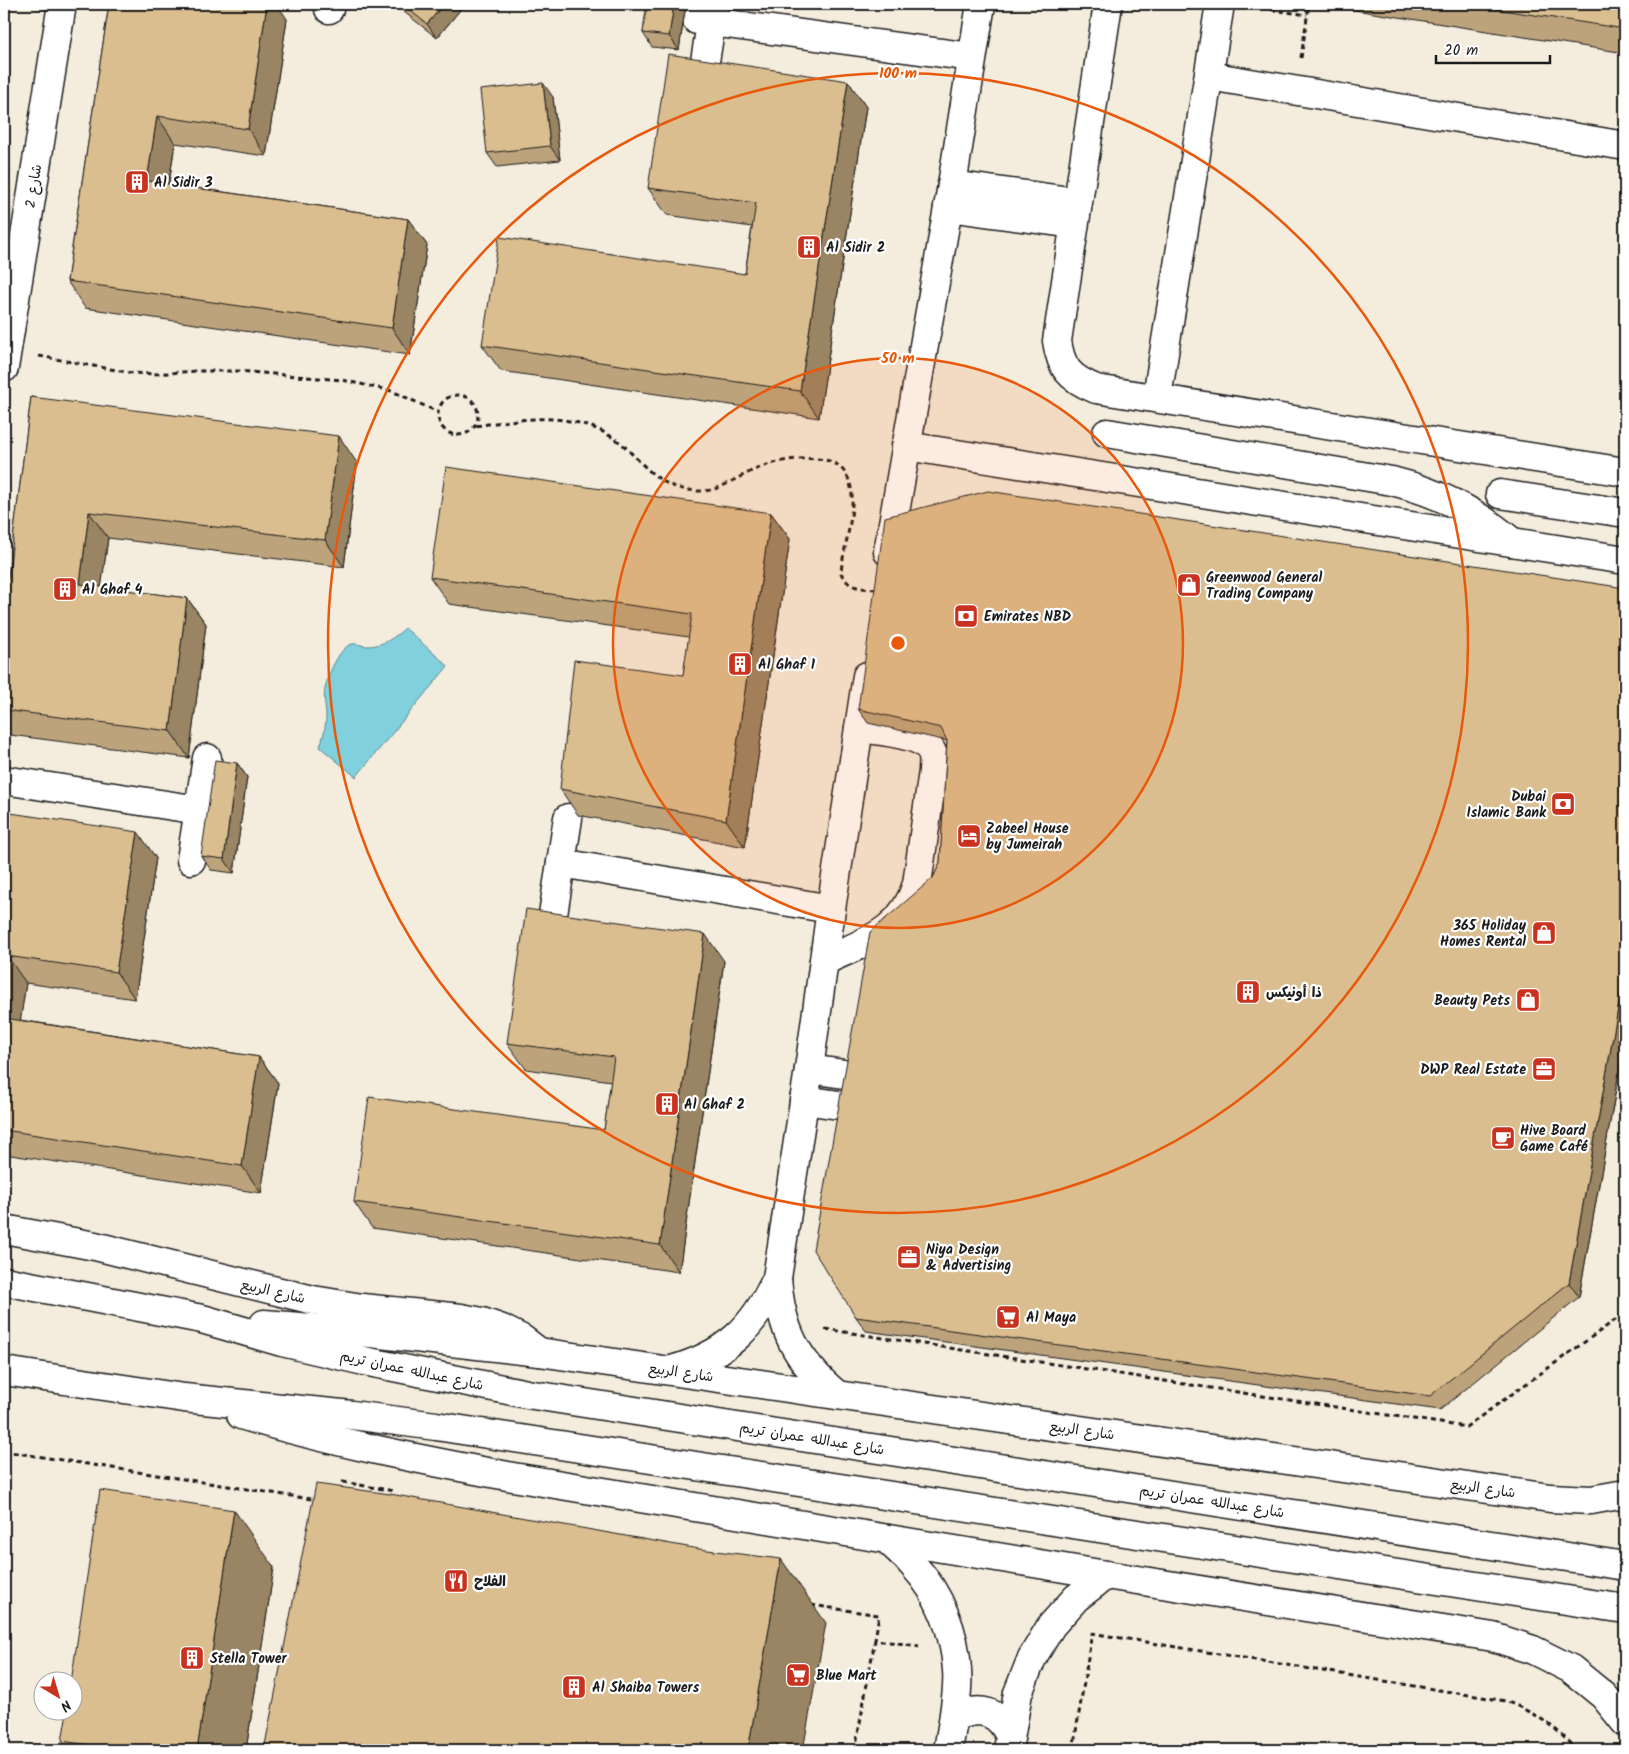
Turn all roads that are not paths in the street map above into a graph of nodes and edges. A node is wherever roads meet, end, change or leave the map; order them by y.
1 (62, 4) edge
2 (980, 4) edge
3 (1108, 4) edge
4 (1220, 4) edge
5 (705, 12) edge
6 (972, 57) junction
7 (1209, 76) junction
8 (695, 79) edge
9 (1625, 146) edge
10 (950, 196) junction
11 (1076, 213) junction
12 (5, 359) edge
13 (1157, 397) junction
14 (1107, 433) dead end
15 (906, 446) junction
16 (1625, 472) edge
17 (1500, 494) dead end
18 (1625, 513) edge
19 (1514, 544) junction
20 (1625, 560) edge
21 (882, 589) edge
22 (871, 654) edge
23 (859, 728) junction
24 (200, 757) dead end
25 (4, 780) edge
26 (192, 809) junction
27 (575, 820) edge
28 (184, 859) dead end
29 (568, 864) junction
30 (831, 909) junction
31 (559, 922) edge
32 (824, 961) junction
33 (809, 1069) junction
34 (851, 1075) edge
35 (804, 1100) junction
36 (846, 1106) edge
37 (4, 1229) edge
38 (777, 1278) junction
39 (4, 1282) edge
40 (202, 1319) junction
41 (539, 1352) junction
42 (672, 1370) junction
43 (4, 1371) edge
44 (836, 1394) junction
45 (184, 1398) junction
46 (1625, 1494) edge
47 (887, 1539) junction
48 (1625, 1566) edge
49 (1106, 1575) junction
50 (1625, 1609) edge
51 (954, 1717) junction
52 (1625, 1722) edge
53 (1009, 1743) edge
54 (948, 1750) edge

1 - 12 main road, شارع 2
2 - 6 main road
3 - 11 main road
4 - 7 main road
5 - 6 main road
5 - 8 main road
6 - 10 main road
7 - 9 main road
7 - 13 main road
10 - 11 main road
10 - 15 main road
11 - 13 main road
13 - 16 main road
14 - 19 main road
15 - 19 main road
15 - 21 main road
17 - 18 main road
19 - 20 main road
22 - 23 main road
23 - 30 main road
23 - 32 main road
24 - 26 main road
25 - 26 main road
26 - 28 main road
27 - 29 main road
29 - 30 main road
29 - 31 main road
30 - 32 main road
32 - 33 main road
33 - 34 main road
33 - 35 main road
35 - 36 main road
35 - 38 main road
37 - 41 main road, شارع الربيع
38 - 42 main road
38 - 44 main road
39 - 40 main road, شارع عبدالله عمران تريم
40 - 41 main road, شارع الربيع
40 - 48 main road, شارع عبدالله عمران تريم
41 - 42 main road, شارع الربيع
42 - 44 main road, شارع الربيع
43 - 45 main road
44 - 46 main road, شارع الربيع
45 - 47 main road
45 - 50 main road
47 - 49 main road
47 - 51 main road
49 - 52 main road
49 - 53 main road
51 - 53 main road
51 - 54 main road

